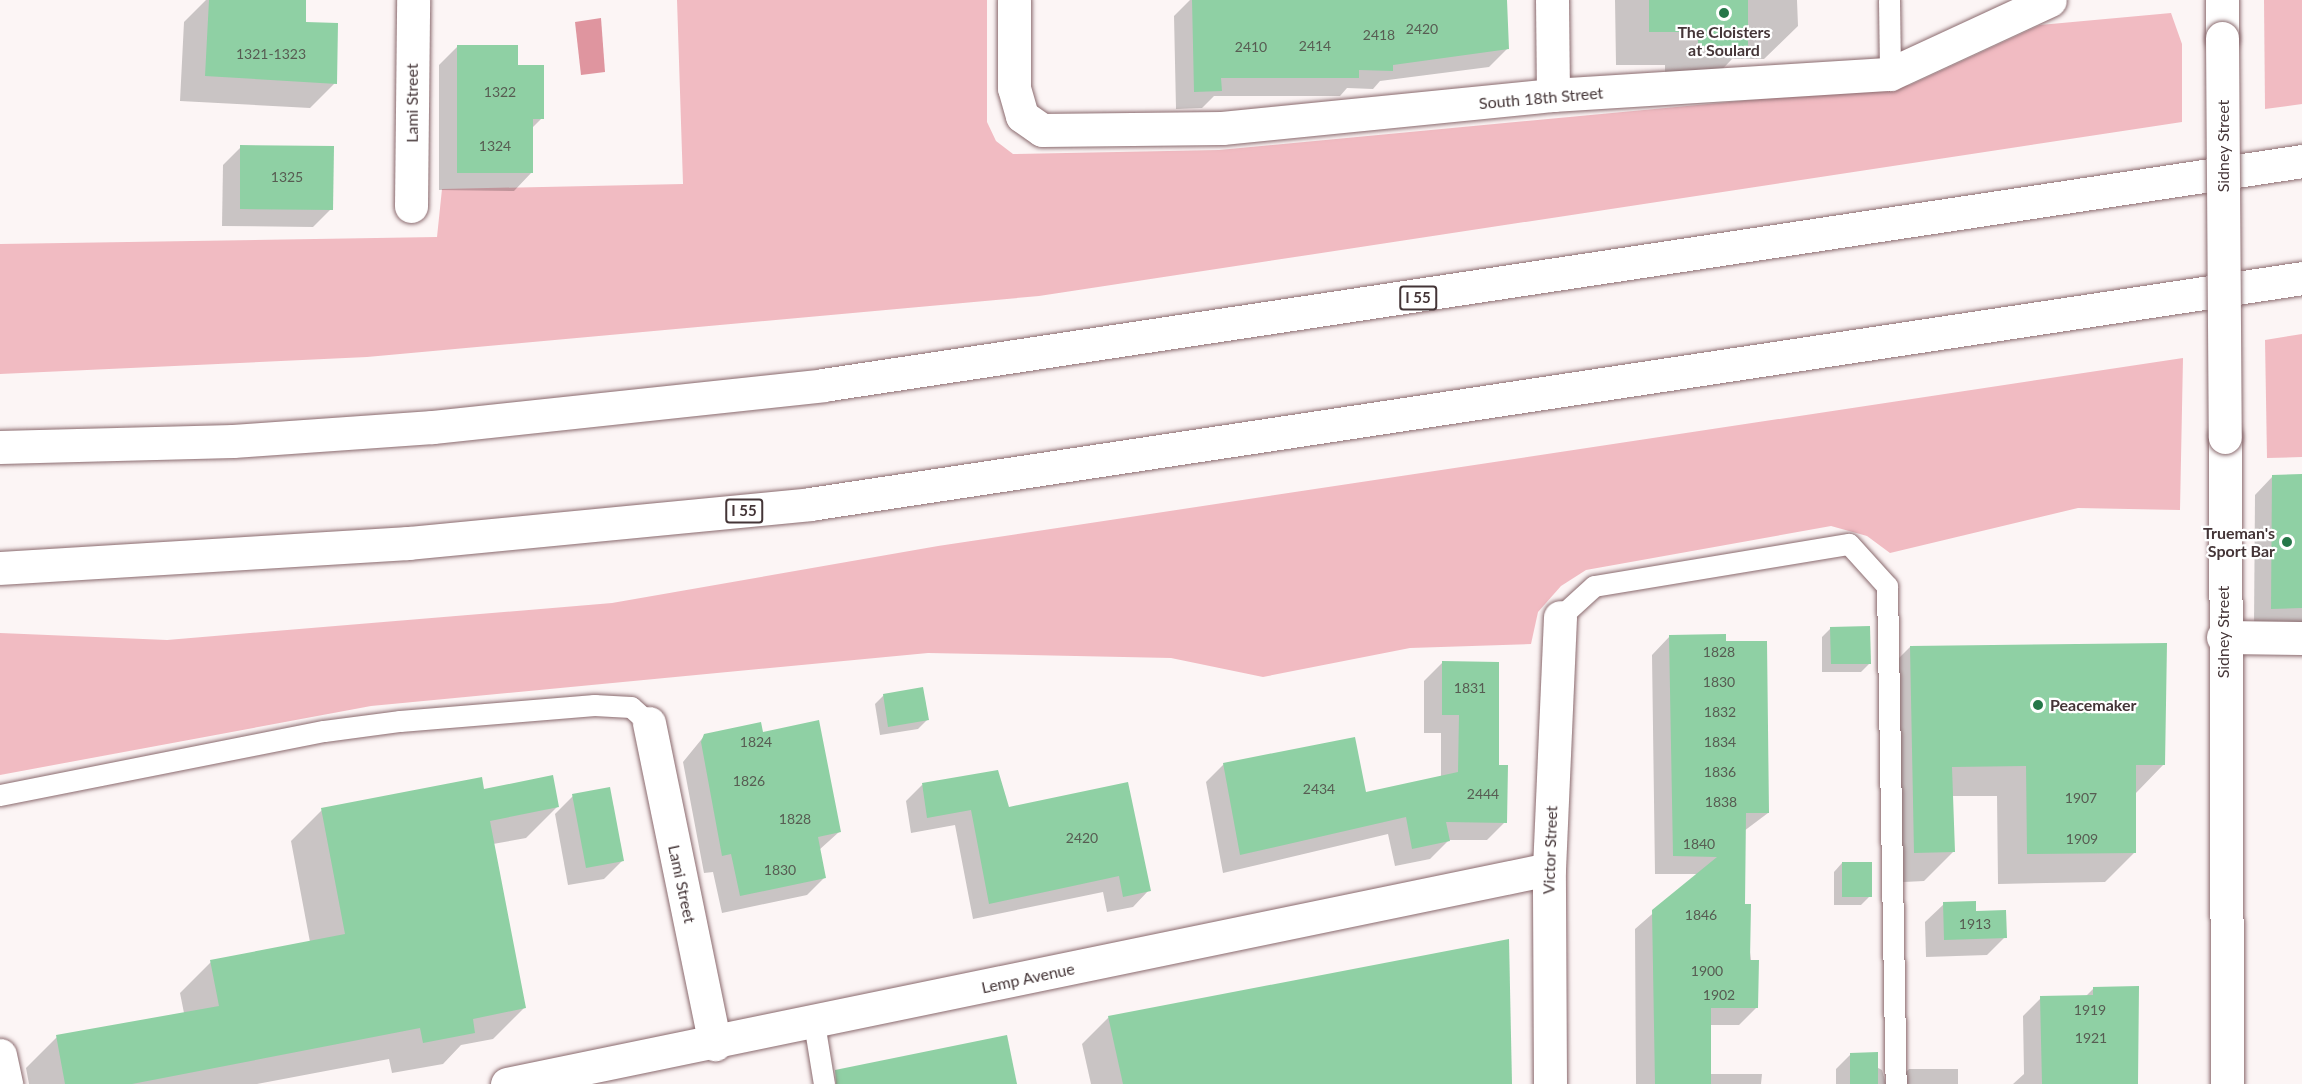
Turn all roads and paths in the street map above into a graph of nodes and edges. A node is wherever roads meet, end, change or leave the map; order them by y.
1 (413, 0) edge
2 (1014, 0) edge
3 (1552, 0) edge
4 (1889, 0) edge
5 (2050, 0) edge
6 (2222, 0) edge
7 (1890, 74) junction
8 (1552, 95) junction
9 (2302, 161) edge
10 (411, 206) dead end
11 (2302, 278) edge
12 (6, 449) edge
13 (3, 567) edge
14 (1560, 617) joint
15 (2223, 637) junction
16 (2302, 638) edge
17 (649, 723) joint
18 (0, 795) edge
19 (1549, 869) junction
20 (814, 1023) junction
21 (715, 1044) junction
22 (0, 1055) edge
23 (6, 1084) edge
24 (507, 1084) edge
25 (824, 1084) edge
26 (1550, 1084) edge
27 (1896, 1084) edge
28 (2227, 1084) edge

1 - 10 main road, Lami Street
2 - 8 main road, South 18th Street
3 - 8 main road
4 - 7 lane
5 - 7 main road, South 18th Street
6 - 15 main road, Sidney Street, bridge
7 - 8 main road, South 18th Street
9 - 12 main road, I 55
11 - 13 main road, I 55
14 - 19 main road, Victor Street
14 - 27 lane
15 - 16 main road
15 - 28 main road, Sidney Street
17 - 18 lane
17 - 21 main road, Lami Street
19 - 20 main road, Lemp Avenue
19 - 26 main road, Victor Street
20 - 21 main road, Lemp Avenue
20 - 25 lane
21 - 24 main road, Lemp Avenue
22 - 23 main road

